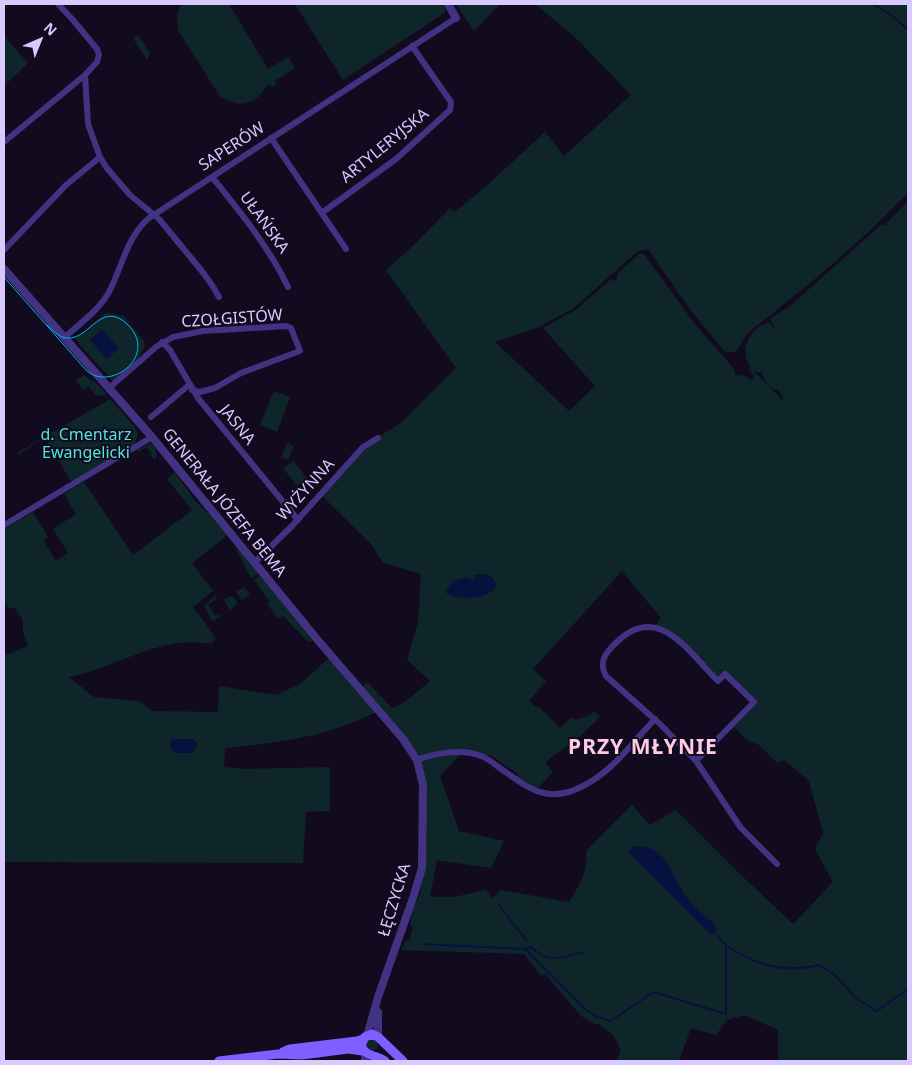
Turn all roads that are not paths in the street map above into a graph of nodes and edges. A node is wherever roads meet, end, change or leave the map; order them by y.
1 (58, 4) edge
2 (448, 4) edge
3 (456, 18) joint
4 (412, 46) junction
5 (85, 75) junction
6 (271, 138) junction
7 (4, 142) edge
8 (100, 157) junction
9 (212, 176) junction
10 (323, 212) junction
11 (154, 214) junction
12 (346, 249) dead end
13 (4, 250) edge
14 (4, 269) edge
15 (288, 287) dead end
16 (219, 297) dead end
17 (64, 338) junction
18 (162, 342) junction
19 (190, 387) junction
20 (109, 388) junction
21 (151, 417) dead end
22 (152, 437) junction
23 (378, 438) dead end
24 (298, 520) junction
25 (4, 525) edge
26 (255, 562) junction
27 (655, 719) junction
28 (417, 760) junction
29 (696, 761) junction
30 (777, 864) dead end
31 (382, 988) junction
32 (365, 1037) junction
33 (379, 1038) junction
34 (278, 1054) junction
35 (364, 1055) edge
36 (374, 1058) edge
37 (219, 1061) edge
38 (385, 1061) edge
39 (403, 1061) edge

1 - 5 street
2 - 3 street
3 - 4 street, SAPERÓW
4 - 6 street, SAPERÓW
4 - 10 street, ARTYLERYJSKA
5 - 7 street
5 - 8 street
6 - 9 street, SAPERÓW
6 - 10 street
8 - 11 street
8 - 13 street
9 - 11 street, SAPERÓW
9 - 15 street, UŁAŃSKA
10 - 12 street
11 - 16 street
11 - 17 street, SAPERÓW
14 - 17 street, GENERAŁA JÓZEFA BEMA
17 - 20 street, GENERAŁA JÓZEFA BEMA
18 - 19 street, JASNA
18 - 19 street, CZOŁGISTÓW
18 - 20 street, CZOŁGISTÓW
19 - 21 street
19 - 24 street, JASNA
20 - 22 street, GENERAŁA JÓZEFA BEMA
22 - 25 street
22 - 26 street, GENERAŁA JÓZEFA BEMA
23 - 24 street, WYŻYNNA
24 - 26 street, WYŻYNNA
26 - 28 street, GENERAŁA JÓZEFA BEMA
27 - 28 street
27 - 29 street
27 - 29 street
28 - 31 street, ŁĘCZYCKA
29 - 30 street
31 - 32 street, ŁĘCZYCKA
31 - 33 street, ŁĘCZYCKA
32 - 33 main road
32 - 34 main road
32 - 35 main road
33 - 36 main road
33 - 39 main road
34 - 35 main road
34 - 37 main road
35 - 36 main road
36 - 38 main road

